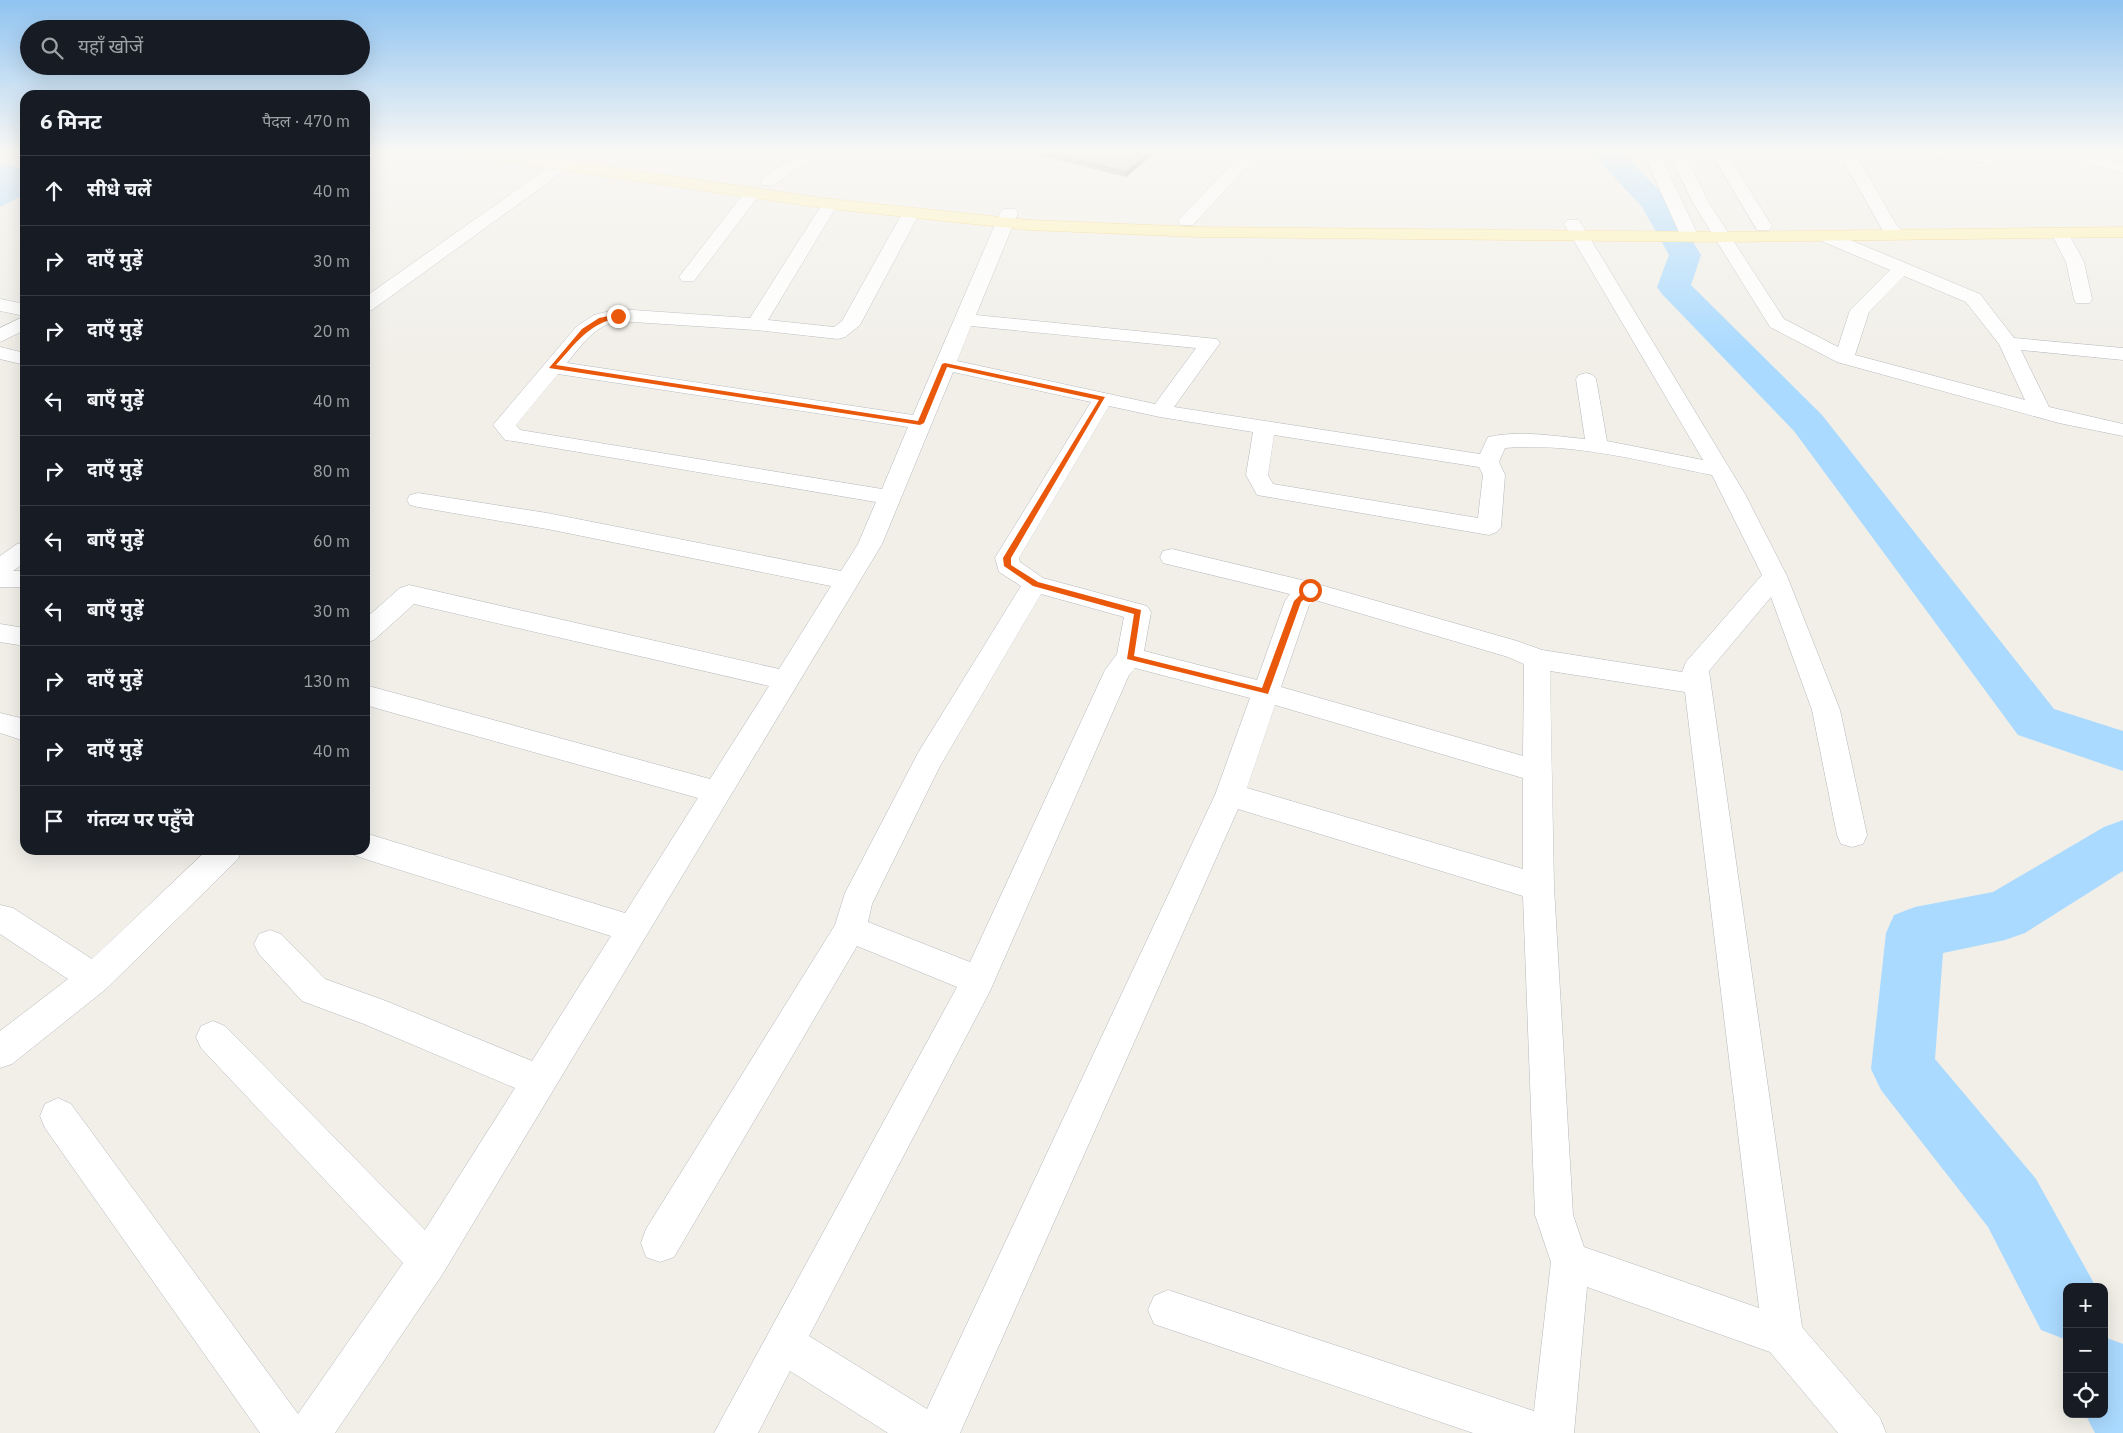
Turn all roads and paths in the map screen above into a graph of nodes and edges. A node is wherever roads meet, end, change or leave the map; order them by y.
1 (490, 217) edge
2 (735, 217) edge
3 (822, 217) edge
4 (908, 217) edge
5 (980, 217) edge
6 (1000, 217) edge
7 (1191, 217) edge
8 (1681, 217) edge
9 (1710, 217) edge
10 (1757, 217) edge
11 (1885, 217) edge
12 (1007, 218) junction
13 (1187, 221) junction
14 (2123, 224) edge
15 (1763, 226) junction
16 (1576, 230) junction
17 (1687, 231) junction
18 (1719, 231) junction
19 (1893, 231) junction
20 (2123, 232) edge
21 (2060, 233) junction
22 (1826, 236) junction
23 (1901, 268) junction
24 (688, 277) dead end
25 (2083, 299) dead end
26 (370, 302) edge
27 (0, 305) edge
28 (20, 309) edge
29 (964, 320) junction
30 (756, 324) junction
31 (2008, 343) junction
32 (0, 353) edge
33 (2123, 354) edge
34 (20, 357) edge
35 (1844, 358) junction
36 (945, 364) junction
37 (551, 367) junction
38 (1586, 379) dead end
39 (1103, 399) junction
40 (1160, 411) junction
41 (2041, 411) junction
42 (920, 423) junction
43 (1265, 428) junction
44 (2123, 430) edge
45 (1597, 446) junction
46 (1488, 462) junction
47 (1719, 470) junction
48 (889, 498) junction
49 (418, 500) dead end
50 (20, 554) edge
51 (1172, 557) dead end
52 (0, 568) edge
53 (1775, 576) junction
54 (0, 578) edge
55 (20, 579) edge
56 (846, 582) junction
57 (1035, 584) junction
58 (1310, 590) junction
59 (370, 629) edge
60 (0, 633) edge
61 (20, 636) edge
62 (1130, 657) junction
63 (1537, 659) junction
64 (786, 680) junction
65 (1697, 684) junction
66 (1265, 692) junction
67 (370, 696) edge
68 (0, 723) edge
69 (20, 729) edge
70 (1538, 771) junction
71 (717, 792) junction
72 (1230, 795) junction
73 (1852, 835) dead end
74 (370, 848) edge
75 (222, 855) edge
76 (1538, 887) junction
77 (1, 918) edge
78 (633, 929) junction
79 (850, 929) junction
80 (270, 944) dead end
81 (94, 978) junction
82 (978, 980) junction
83 (213, 1037) dead end
84 (0, 1052) edge
85 (540, 1081) junction
86 (58, 1116) dead end
87 (660, 1243) dead end
88 (428, 1261) junction
89 (1570, 1262) junction
90 (1168, 1310) dead end
91 (1783, 1336) junction
92 (783, 1343) junction
93 (286, 1433) edge
94 (310, 1433) edge
95 (735, 1433) edge
96 (927, 1433) edge
97 (938, 1433) edge
98 (1536, 1433) edge
99 (1553, 1433) edge
100 (1865, 1433) edge

1 - 26 street
2 - 24 street
3 - 30 street
4 - 30 street
5 - 12 main road
6 - 12 main road
7 - 13 street
8 - 17 street
9 - 18 street
10 - 15 street
11 - 19 street
12 - 13 main road
12 - 16 main road
12 - 29 street
13 - 16 main road
14 - 19 main road
15 - 18 main road
15 - 19 main road
16 - 17 main road
16 - 47 street
17 - 18 main road
18 - 22 main road
18 - 35 street
19 - 21 main road
19 - 22 main road
20 - 21 main road
21 - 25 street
22 - 23 street
23 - 31 street
23 - 35 street
27 - 28 street
29 - 36 street
29 - 40 street
30 - 37 street
31 - 33 street
31 - 41 street
32 - 34 street
35 - 41 street
36 - 39 street
36 - 42 street
37 - 42 street
37 - 48 street
38 - 45 street
39 - 40 street
39 - 57 street
40 - 43 street
41 - 44 street
42 - 48 street
43 - 46 street
43 - 46 street
45 - 46 street
45 - 47 street
47 - 53 street
48 - 56 street
49 - 56 street
50 - 52 street
51 - 58 street
53 - 65 street
53 - 73 street
54 - 55 street
56 - 64 street
57 - 62 street
57 - 79 street
58 - 63 street
58 - 66 street
59 - 64 street
60 - 61 street
62 - 66 street
62 - 82 street
63 - 65 street
63 - 70 street
64 - 71 street
65 - 91 street
66 - 70 street
66 - 72 street
67 - 71 street
68 - 69 street
70 - 76 street
71 - 78 street
72 - 76 street
72 - 97 street
74 - 78 street
75 - 81 street
76 - 89 street
77 - 81 street
78 - 85 street
79 - 82 street
79 - 87 street
80 - 85 street
81 - 84 street
82 - 92 street
83 - 88 street
85 - 88 street
86 - 93 street
88 - 94 street
89 - 91 street
89 - 99 street
90 - 98 street
91 - 100 street
92 - 95 street
92 - 96 street

